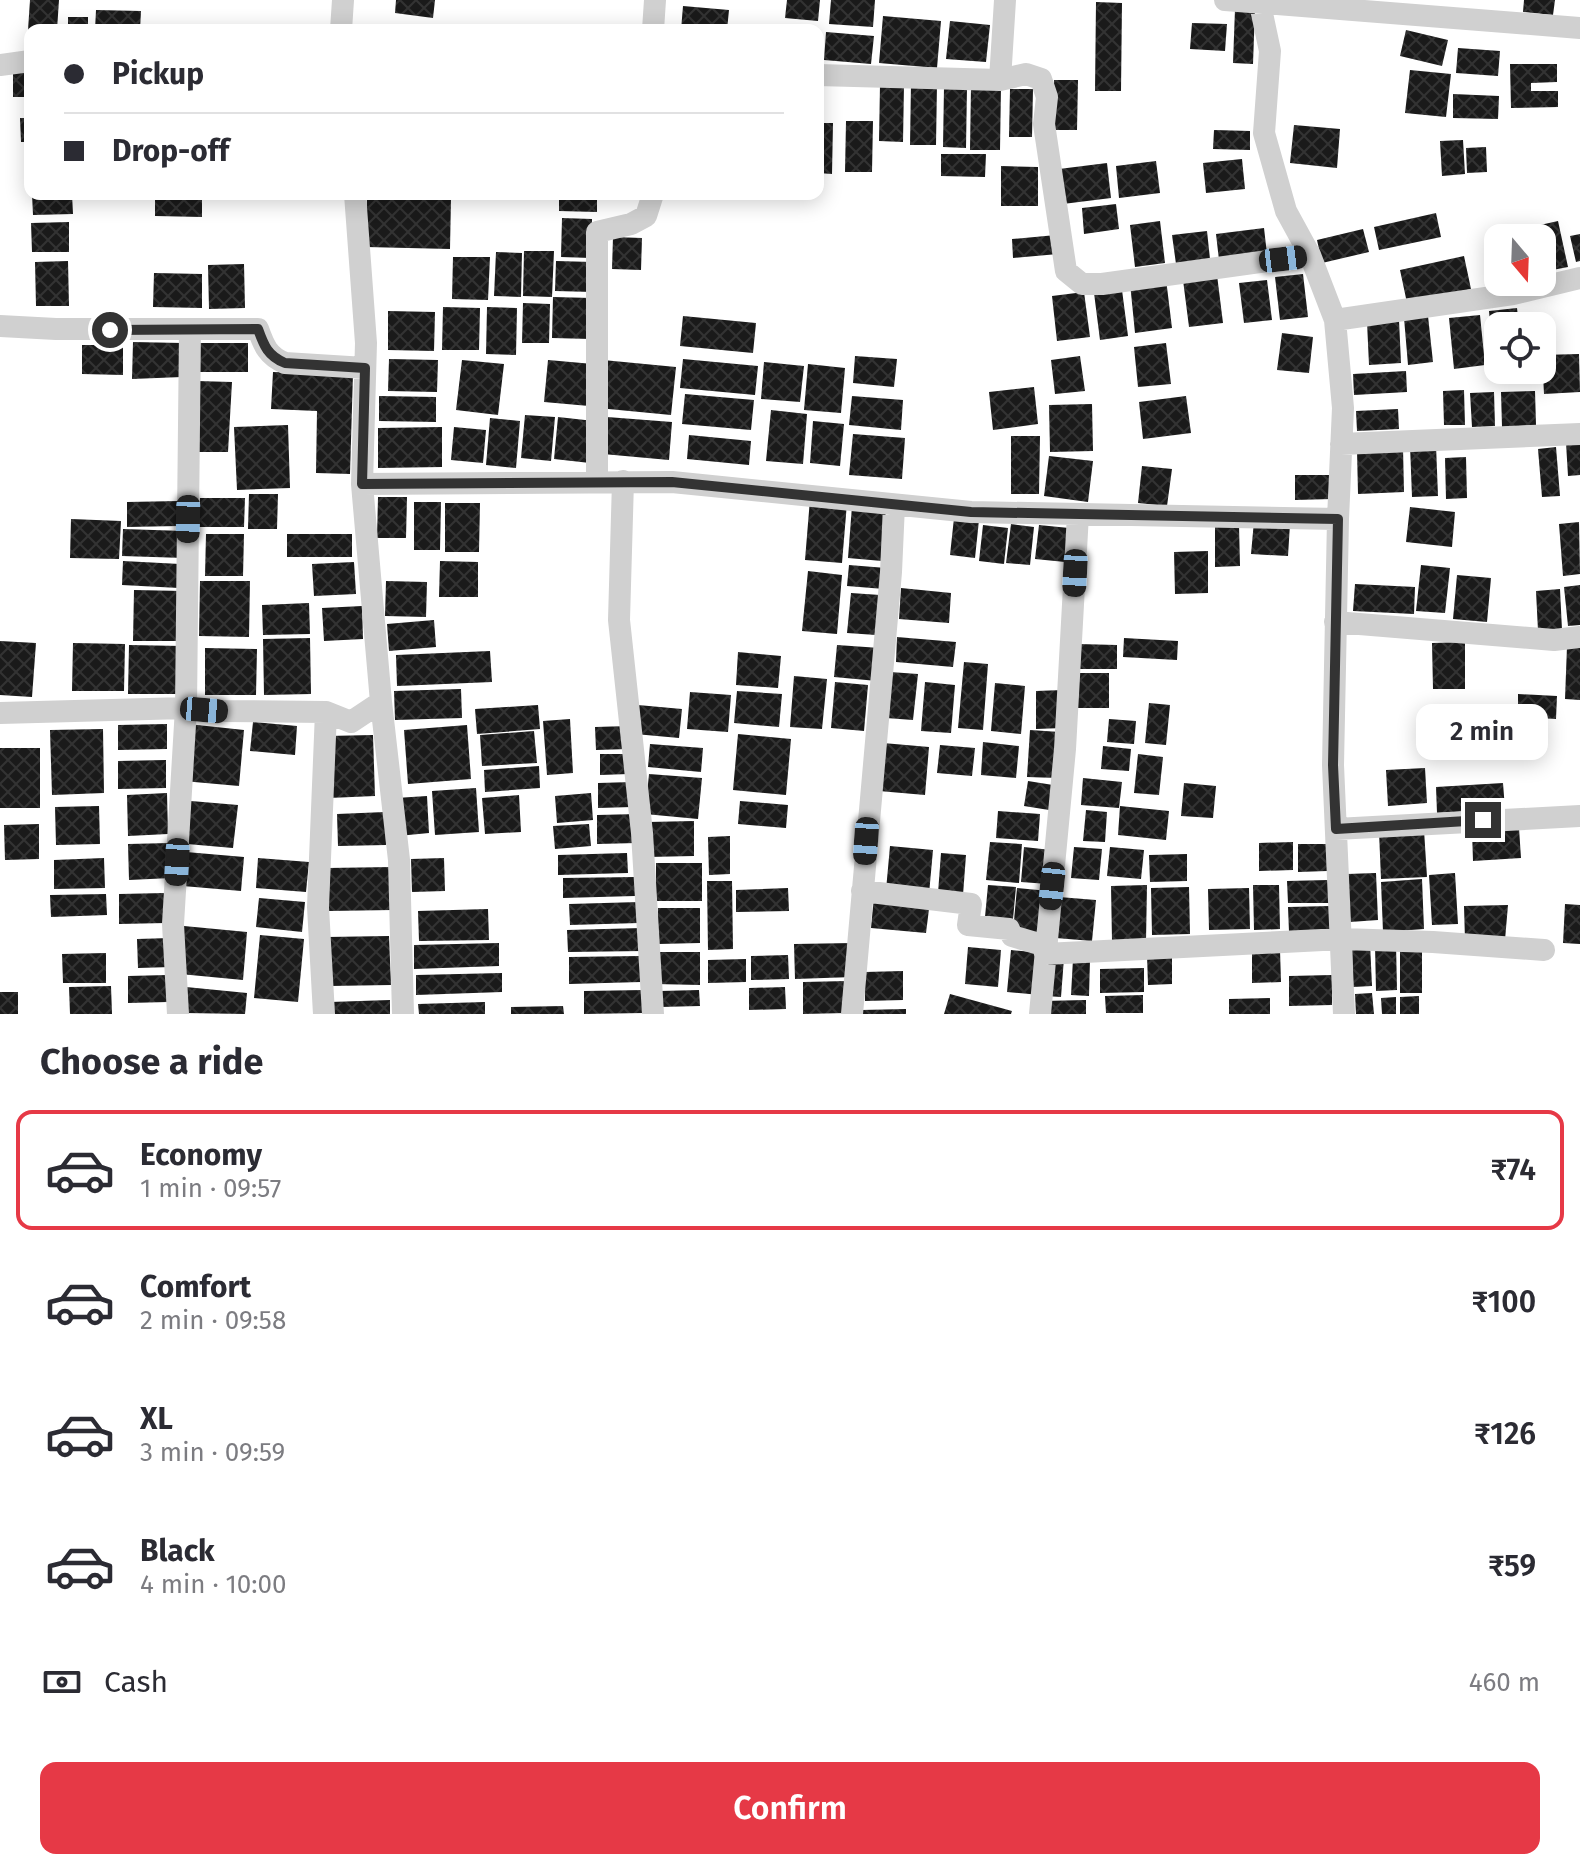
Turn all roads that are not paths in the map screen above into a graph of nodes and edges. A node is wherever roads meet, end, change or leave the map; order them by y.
1 (343, 0) edge
2 (655, 0) edge
3 (1005, 0) edge
4 (1225, 0) edge
5 (1261, 2) edge
6 (341, 24) edge
7 (653, 24) edge
8 (1580, 28) edge
9 (24, 62) edge
10 (0, 65) edge
11 (824, 75) edge
12 (1000, 80) junction
13 (355, 200) edge
14 (651, 200) edge
15 (1310, 255) junction
16 (1580, 278) edge
17 (1335, 320) junction
18 (0, 326) edge
19 (190, 330) junction
20 (365, 368) junction
21 (1580, 434) edge
22 (1341, 444) junction
23 (597, 481) junction
24 (623, 481) junction
25 (362, 484) junction
26 (894, 505) junction
27 (1078, 514) junction
28 (1338, 519) junction
29 (1335, 622) junction
30 (1580, 637) edge
31 (381, 702) junction
32 (186, 708) junction
33 (326, 712) junction
34 (0, 713) edge
35 (1580, 816) edge
36 (1336, 829) junction
37 (862, 891) junction
38 (1342, 939) junction
39 (1046, 950) junction
40 (1544, 950) dead end
41 (178, 1014) edge
42 (324, 1014) edge
43 (403, 1014) edge
44 (653, 1014) edge
45 (852, 1014) edge
46 (1040, 1014) edge
47 (1344, 1014) edge

1 - 6 street
2 - 7 street
3 - 12 street
4 - 5 street
5 - 8 street
5 - 15 street
9 - 10 street
11 - 12 street
12 - 15 street
13 - 20 street
14 - 23 street
15 - 17 street
16 - 17 street
17 - 22 street
18 - 19 street
19 - 20 street
19 - 32 street
20 - 25 street
21 - 22 street
22 - 28 street
23 - 24 street
23 - 25 street
24 - 26 street
24 - 44 street
25 - 31 street
26 - 27 street
26 - 37 street
27 - 28 street
27 - 39 street
28 - 29 street
29 - 30 street
29 - 36 street
31 - 33 street
31 - 43 street
32 - 33 street
32 - 34 street
32 - 41 street
33 - 42 street
35 - 36 street
36 - 38 street
37 - 39 street
37 - 45 street
38 - 39 street
38 - 40 street
38 - 47 street
39 - 46 street

